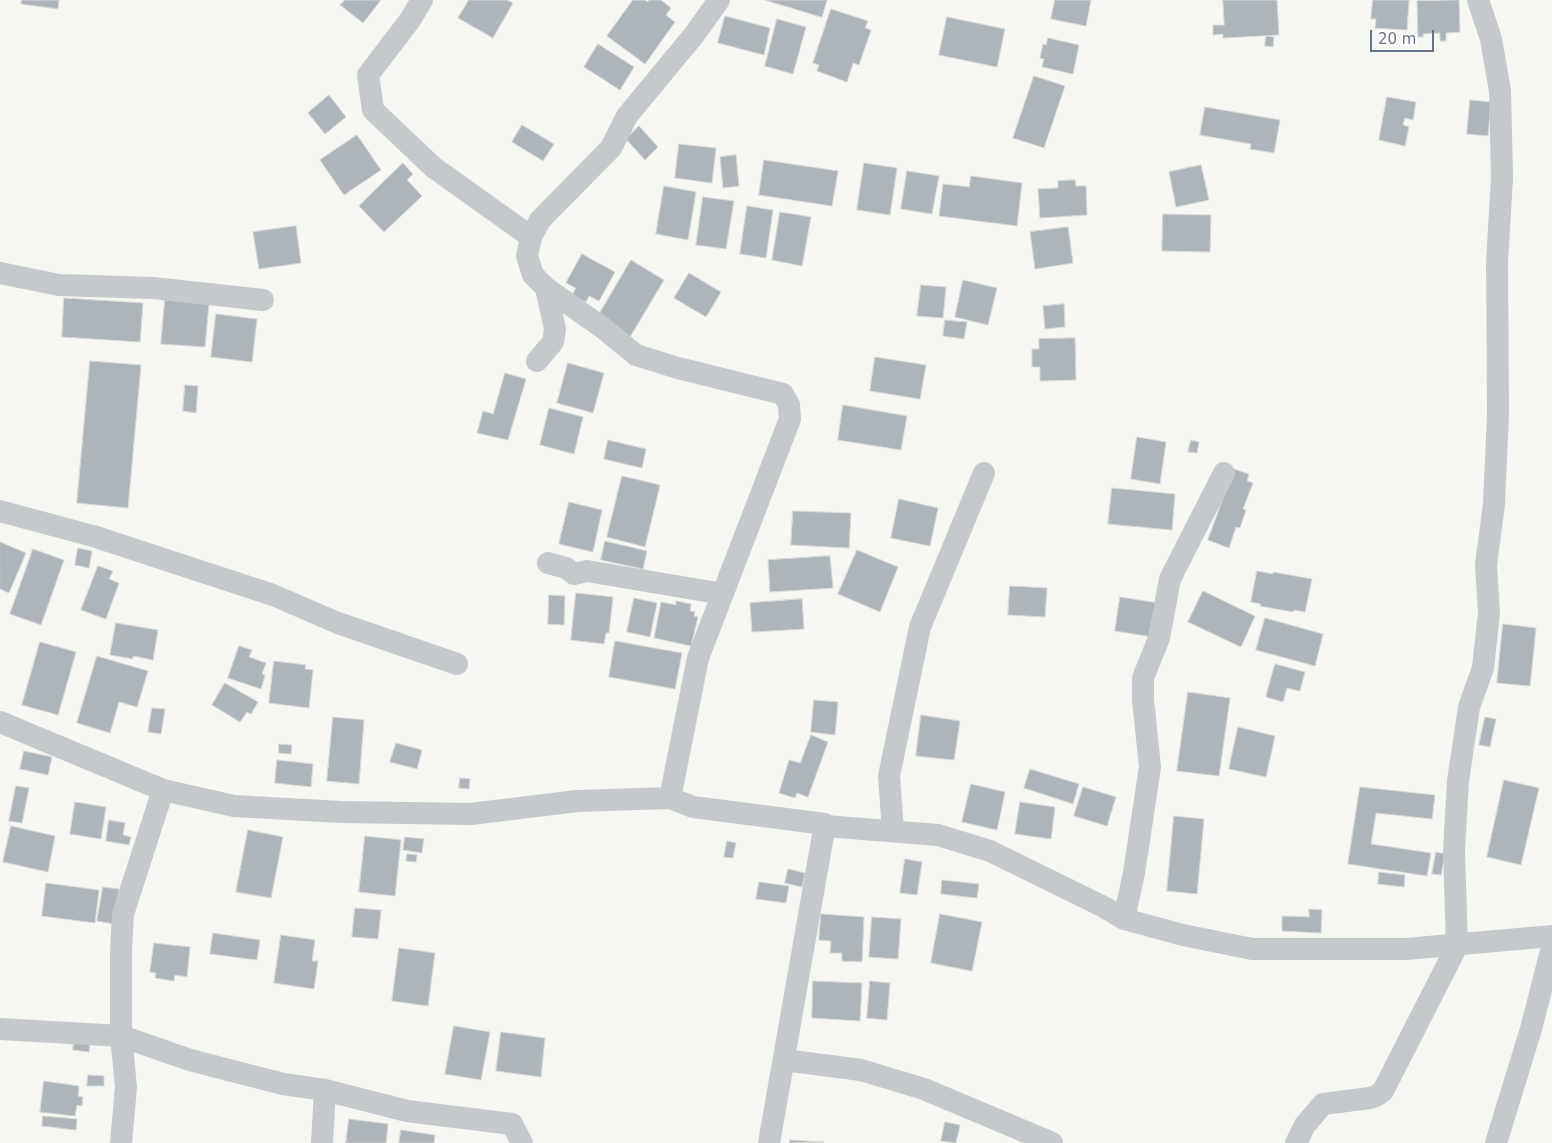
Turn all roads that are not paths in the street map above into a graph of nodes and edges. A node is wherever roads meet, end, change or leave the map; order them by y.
1 (422, 0) edge
2 (720, 0) edge
3 (1478, 0) edge
4 (531, 237) junction
5 (0, 273) edge
6 (546, 288) junction
7 (263, 300) dead end
8 (537, 360) dead end
9 (984, 473) dead end
10 (1224, 474) dead end
11 (0, 511) edge
12 (548, 563) dead end
13 (723, 594) junction
14 (457, 664) dead end
15 (0, 722) edge
16 (164, 790) junction
17 (670, 798) junction
18 (825, 824) junction
19 (893, 831) junction
20 (1124, 919) junction
21 (1552, 936) edge
22 (1457, 946) junction
23 (1552, 947) edge
24 (0, 1029) edge
25 (121, 1036) junction
26 (784, 1060) junction
27 (325, 1090) junction
28 (121, 1143) edge
29 (322, 1143) edge
30 (522, 1143) edge
31 (769, 1143) edge
32 (1052, 1143) edge
33 (1296, 1143) edge
34 (1496, 1143) edge

1 - 4 street
2 - 4 street
3 - 22 street
4 - 6 street
5 - 7 street
6 - 8 street
6 - 13 street
9 - 19 street
10 - 20 street
11 - 14 street
12 - 13 street
13 - 17 street
15 - 16 street
16 - 17 street
16 - 25 street
17 - 18 street
18 - 19 street
18 - 26 street
19 - 20 street
20 - 22 street
21 - 22 street
22 - 33 street
23 - 34 street
24 - 25 street
25 - 27 street
25 - 28 street
26 - 31 street
26 - 32 street
27 - 29 street
27 - 30 street

